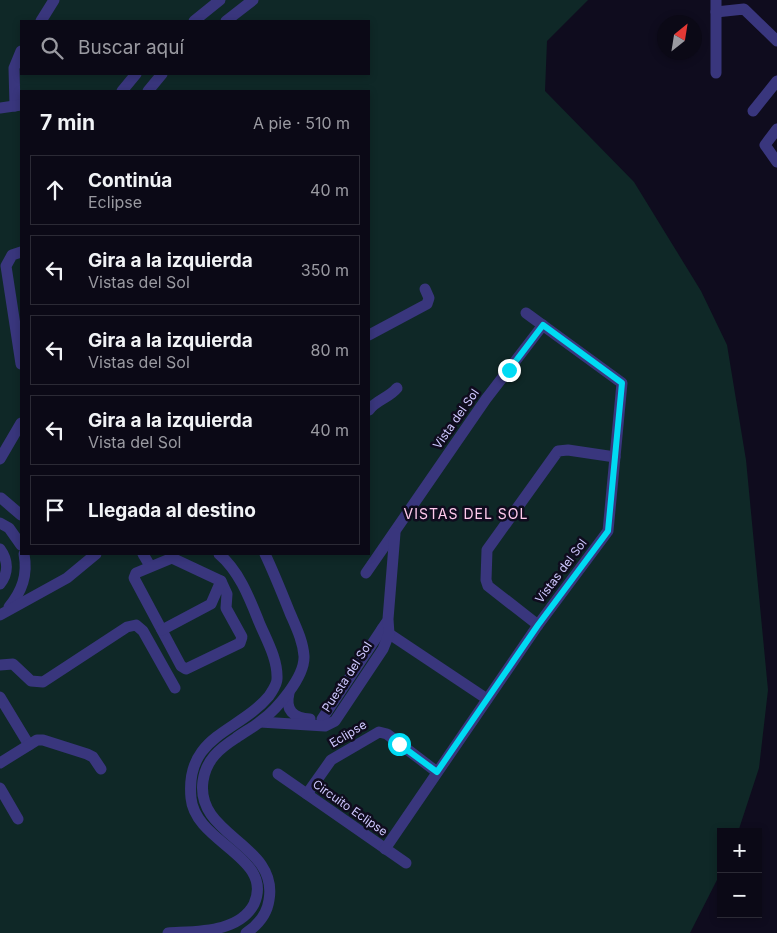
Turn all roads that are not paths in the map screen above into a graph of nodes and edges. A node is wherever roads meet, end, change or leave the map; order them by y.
1 (54, 0) edge
2 (220, 0) edge
3 (253, 0) edge
4 (716, 6) edge
5 (41, 20) edge
6 (195, 20) edge
7 (227, 20) edge
8 (777, 41) edge
9 (20, 53) edge
10 (716, 72) dead end
11 (135, 75) edge
12 (777, 81) edge
13 (123, 90) edge
14 (18, 106) edge
15 (0, 108) edge
16 (753, 111) dead end
17 (777, 129) edge
18 (777, 162) edge
19 (20, 252) edge
20 (425, 290) dead end
21 (526, 313) dead end
22 (543, 325) junction
23 (370, 334) edge
24 (20, 357) edge
25 (397, 388) dead end
26 (370, 409) edge
27 (20, 425) edge
28 (615, 457) junction
29 (0, 459) edge
30 (1, 498) edge
31 (20, 506) edge
32 (20, 514) edge
33 (0, 523) edge
34 (395, 531) junction
35 (20, 544) edge
36 (0, 549) edge
37 (24, 555) edge
38 (94, 555) edge
39 (144, 555) edge
40 (220, 555) edge
41 (264, 555) edge
42 (150, 566) junction
43 (366, 573) dead end
44 (221, 581) junction
45 (0, 584) edge
46 (3, 613) edge
47 (538, 625) junction
48 (386, 627) junction
49 (162, 630) junction
50 (0, 665) edge
51 (175, 688) dead end
52 (289, 691) junction
53 (0, 697) edge
54 (487, 699) junction
55 (260, 722) junction
56 (323, 722) junction
57 (29, 746) junction
58 (0, 763) edge
59 (101, 769) dead end
60 (437, 772) junction
61 (278, 774) dead end
62 (0, 788) edge
63 (306, 794) junction
64 (18, 818) dead end
65 (384, 849) junction
66 (406, 863) dead end
67 (168, 933) edge
68 (246, 933) edge

1 - 5 street
2 - 6 street
3 - 7 street
4 - 8 street
4 - 10 street
9 - 14 street
11 - 13 street
12 - 16 street
14 - 15 street
17 - 18 street
19 - 24 street
20 - 23 street
21 - 22 street, Vistas del Sol
22 - 28 street, Vistas del Sol
22 - 34 street, Vista del Sol
25 - 26 street
27 - 29 street
28 - 47 street, Vistas del Sol
28 - 47 street
30 - 31 street
30 - 32 street
33 - 35 street
34 - 43 street, Vista del Sol
34 - 48 street
36 - 45 street
37 - 46 street
38 - 46 street
39 - 42 street
40 - 67 street
41 - 52 street
42 - 44 street
42 - 49 street
44 - 49 street
44 - 49 street
47 - 54 street, Vistas del Sol
48 - 54 street
48 - 56 street, Puesta del Sol
50 - 51 street
52 - 55 street
52 - 56 street, Puesta del Sol
53 - 57 street
54 - 60 street, Vistas del Sol
55 - 56 street, Puesta del Sol
55 - 68 street
57 - 58 street
57 - 59 street
60 - 63 street, Eclipse
60 - 65 street, Vistas del Sol
61 - 63 street, Circuito Eclipse
62 - 64 street
63 - 65 street, Circuito Eclipse
65 - 66 street, Circuito Eclipse

